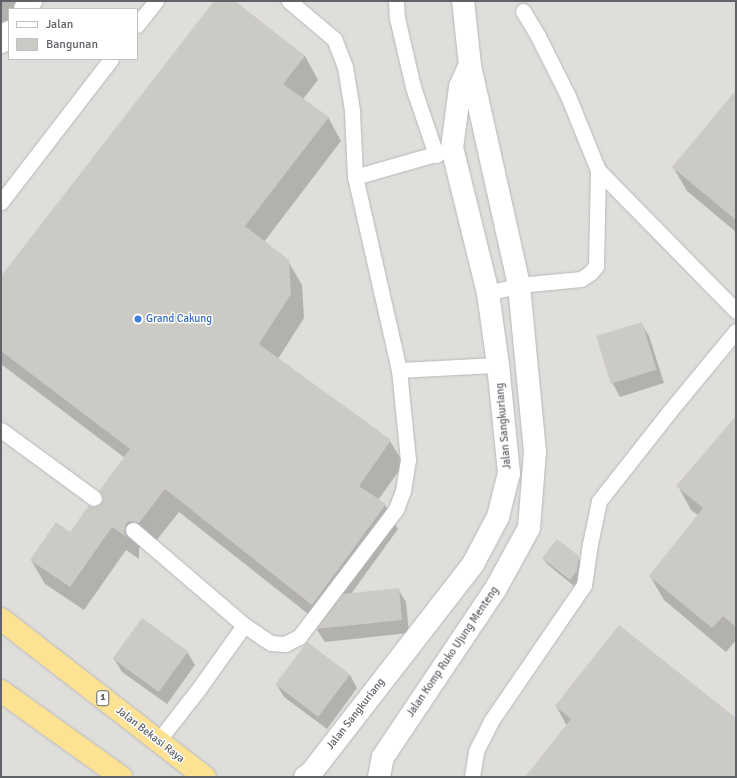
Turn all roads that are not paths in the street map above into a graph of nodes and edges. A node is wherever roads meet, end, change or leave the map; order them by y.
1 (156, 1) edge
2 (289, 1) edge
3 (396, 1) edge
4 (463, 1) edge
5 (522, 11) dead end
6 (138, 24) edge
7 (8, 33) edge
8 (1, 42) edge
9 (110, 60) edge
10 (470, 65) junction
11 (444, 152) junction
12 (598, 170) junction
13 (356, 177) junction
14 (1, 202) edge
15 (519, 285) junction
16 (488, 293) junction
17 (736, 311) edge
18 (736, 331) edge
19 (498, 365) junction
20 (399, 370) junction
21 (1, 430) edge
22 (94, 498) dead end
23 (498, 517) junction
24 (529, 528) junction
25 (133, 530) dead end
26 (1, 619) edge
27 (244, 625) junction
28 (1, 691) edge
29 (158, 741) junction
30 (122, 777) edge
31 (205, 777) edge
32 (305, 777) edge
33 (379, 777) edge
34 (472, 777) edge

1 - 6 lane
2 - 13 lane
3 - 11 lane
4 - 10 street
5 - 12 lane
7 - 8 street
9 - 14 lane
10 - 11 street, Jalan Sangkuriang
10 - 15 street
11 - 13 lane
11 - 16 street, Jalan Sangkuriang
12 - 15 lane
12 - 17 lane
13 - 20 lane
15 - 16 lane
15 - 24 street
16 - 19 street, Jalan Sangkuriang
18 - 34 lane
19 - 20 lane
19 - 23 street, Jalan Sangkuriang
20 - 27 lane
21 - 22 lane
23 - 24 street
23 - 32 street, Jalan Sangkuriang
24 - 33 street, Jalan Komp Ruko Ujung Menteng
25 - 27 lane
26 - 29 highway, Jalan Bekasi Raya / 1
27 - 29 lane
28 - 30 highway
29 - 31 highway, Jalan Bekasi Raya / 1

